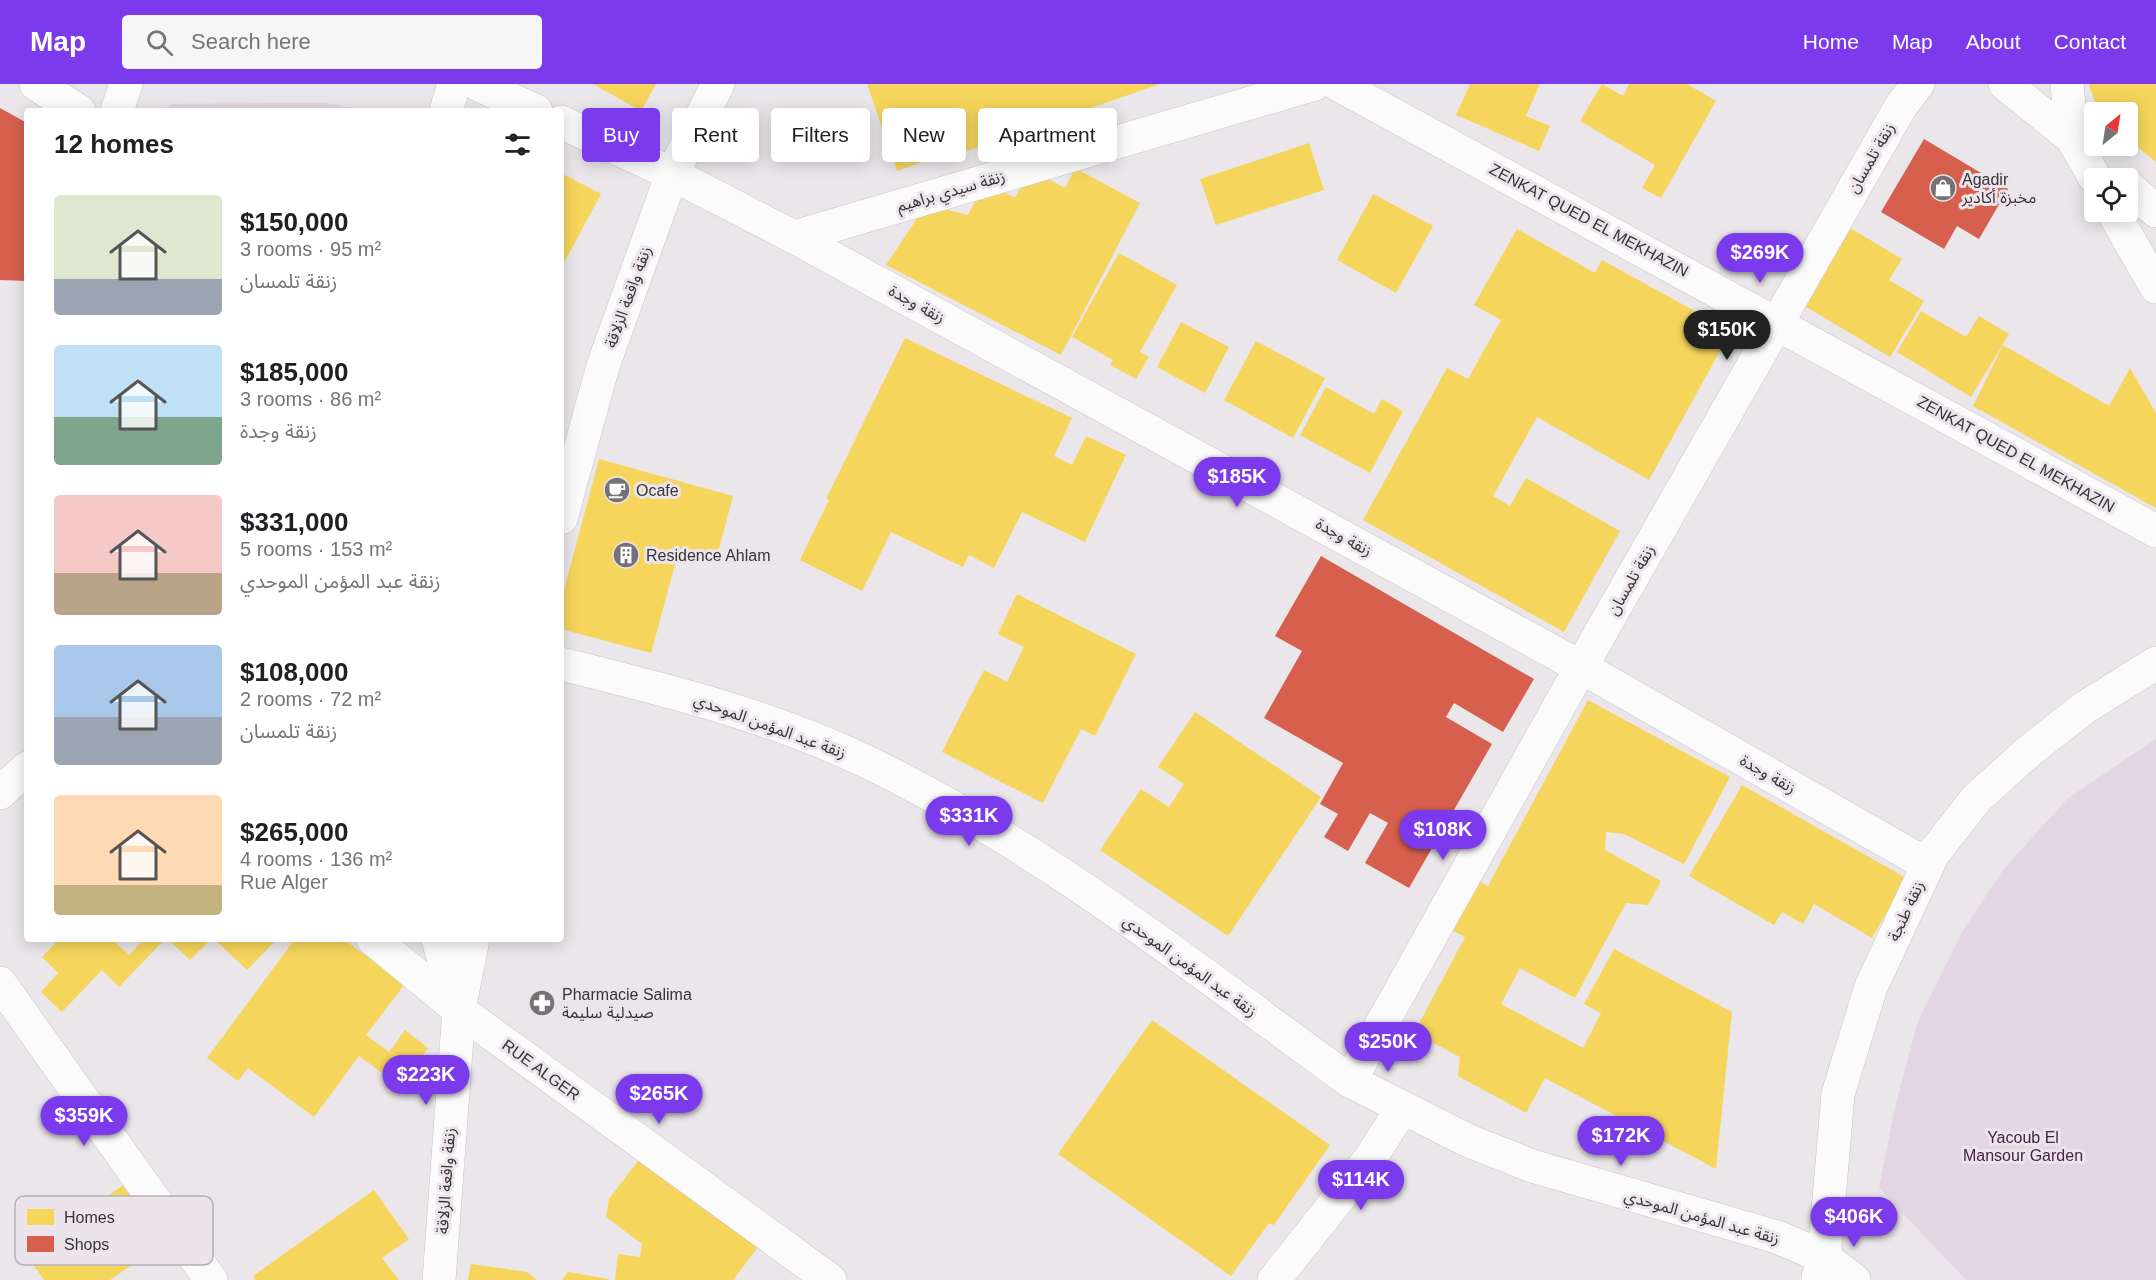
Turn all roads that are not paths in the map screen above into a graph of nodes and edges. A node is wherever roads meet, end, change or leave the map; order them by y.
1 (36, 84) edge
2 (126, 84) edge
3 (454, 84) edge
4 (477, 84) edge
5 (718, 84) edge
6 (1315, 84) edge
7 (1337, 84) edge
8 (1918, 84) edge
9 (2005, 84) edge
10 (2067, 84) edge
11 (74, 108) edge
12 (118, 108) edge
13 (447, 108) edge
14 (529, 108) edge
15 (564, 124) edge
16 (2072, 138) junction
17 (2088, 168) edge
18 (2107, 168) edge
19 (672, 174) junction
20 (2138, 195) edge
21 (2156, 211) edge
22 (2119, 222) edge
23 (794, 237) junction
24 (2156, 288) edge
25 (1778, 322) junction
26 (564, 507) edge
27 (2156, 531) edge
28 (2156, 663) edge
29 (564, 665) edge
30 (1581, 667) junction
31 (24, 771) edge
32 (0, 793) edge
33 (1928, 865) junction
34 (377, 942) edge
35 (439, 942) edge
36 (472, 942) edge
37 (0, 983) edge
38 (459, 1010) junction
39 (1350, 1081) junction
40 (1402, 1109) junction
41 (152, 1196) edge
42 (201, 1265) edge
43 (1821, 1269) edge
44 (212, 1280) edge
45 (439, 1280) edge
46 (830, 1280) edge
47 (1274, 1280) edge
48 (1854, 1280) edge

1 - 11 street
2 - 12 street
3 - 13 street
4 - 14 street
5 - 19 street, زنقة واقعة الزلاقة
6 - 23 street, زنقة سيدي براهيم
7 - 25 street, ZENKAT QUED EL MEKHAZIN
8 - 25 street, زنقة تلمسان
9 - 16 street
10 - 16 street
15 - 19 street, زنقة وجدة
16 - 17 street
16 - 18 street
19 - 23 street, زنقة وجدة
19 - 26 street, زنقة واقعة الزلاقة
20 - 21 street
22 - 24 street
23 - 30 street, زنقة وجدة
25 - 27 street, ZENKAT QUED EL MEKHAZIN
25 - 30 street, زنقة تلمسان
28 - 33 street, زنقة طنجة
29 - 39 street, زنقة عبد المؤمن الموحدي
30 - 33 street, زنقة وجدة
30 - 39 street, زنقة تلمسان
31 - 32 street
33 - 43 street, زنقة طنجة
34 - 38 street, RUE ALGER
35 - 38 street
36 - 38 street, زنقة واقعة الزلاقة
37 - 41 street
38 - 45 street, زنقة واقعة الزلاقة
38 - 46 street, RUE ALGER
39 - 40 street, زنقة عبد المؤمن الموحدي
40 - 43 street, زنقة عبد المؤمن الموحدي
40 - 47 street
42 - 44 street
43 - 48 street, زنقة عبد المؤمن الموحدي

